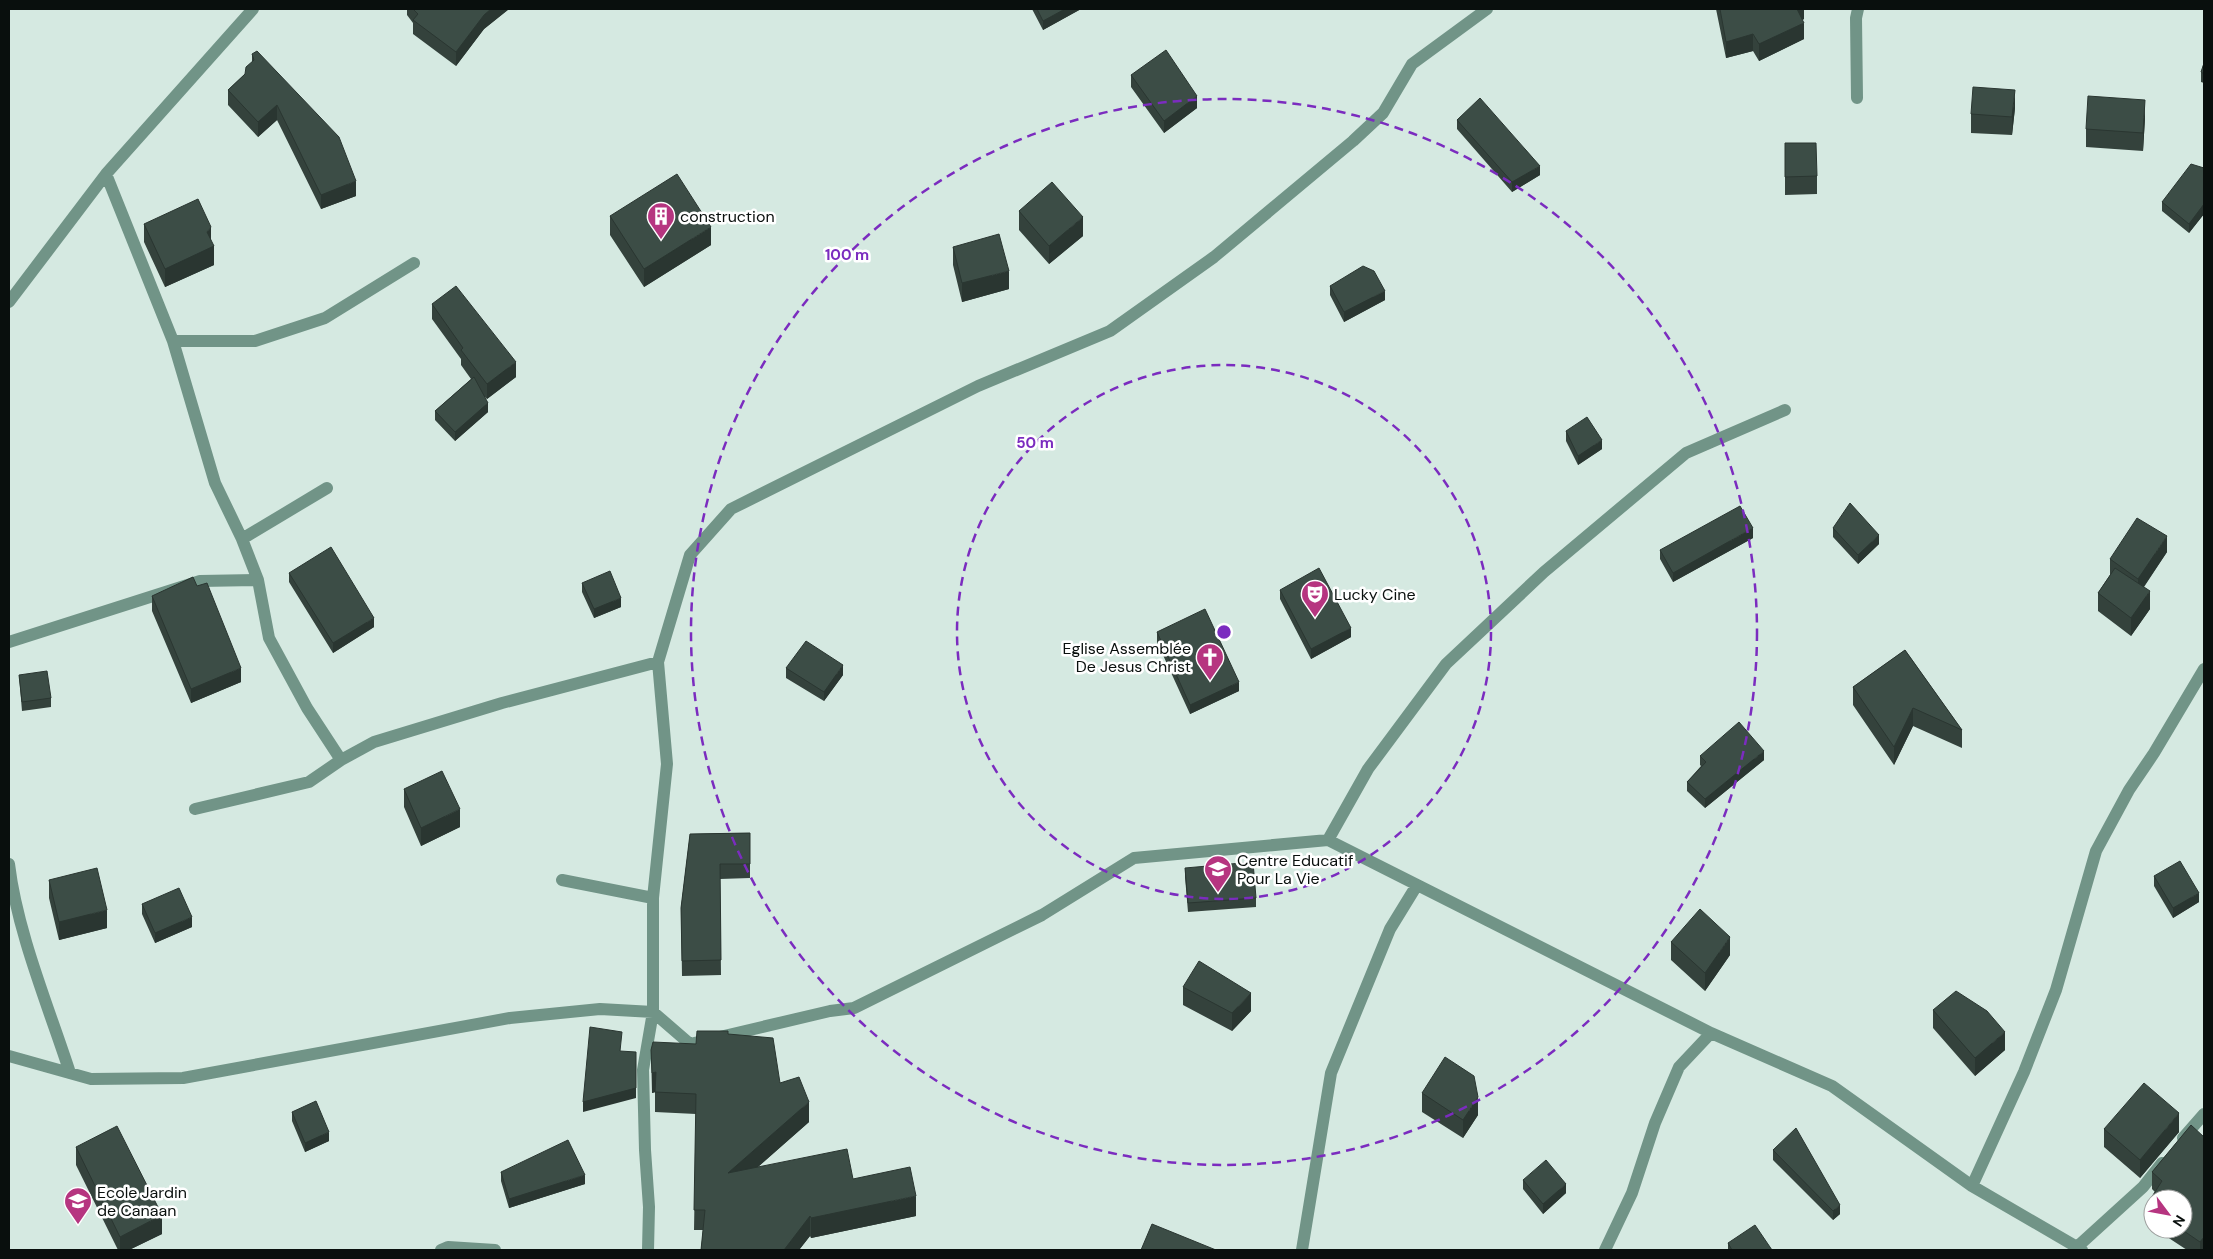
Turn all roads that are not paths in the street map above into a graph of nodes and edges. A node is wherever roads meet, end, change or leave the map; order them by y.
1 (253, 9) edge
2 (1487, 9) edge
3 (1858, 9) edge
4 (1857, 98) dead end
5 (106, 174) junction
6 (414, 263) dead end
7 (9, 302) edge
8 (173, 341) junction
9 (1785, 410) dead end
10 (327, 488) dead end
11 (242, 540) junction
12 (258, 580) junction
13 (9, 642) edge
14 (658, 662) junction
15 (2204, 669) edge
16 (341, 760) junction
17 (195, 809) dead end
18 (1328, 840) junction
19 (9, 864) edge
20 (562, 880) dead end
21 (1417, 885) junction
22 (653, 898) junction
23 (653, 1012) junction
24 (1711, 1033) junction
25 (9, 1056) edge
26 (70, 1073) junction
27 (2204, 1114) edge
28 (1972, 1186) junction
29 (2080, 1249) edge
30 (441, 1250) edge
31 (495, 1250) edge
32 (648, 1250) edge
33 (1302, 1250) edge
34 (1605, 1250) edge

1 - 5 street
2 - 14 street
3 - 4 street
5 - 7 street
5 - 8 street
6 - 8 street
8 - 11 street
9 - 18 street
10 - 11 street
11 - 12 street
12 - 13 street
12 - 16 street
14 - 16 street
14 - 22 street
15 - 28 street
16 - 17 street
18 - 21 street
18 - 23 street
19 - 26 street
20 - 22 street
21 - 24 street
21 - 33 street
22 - 23 street
23 - 26 street
23 - 32 street
24 - 28 street
24 - 34 street
25 - 26 street
27 - 29 street
28 - 29 street
30 - 31 street

